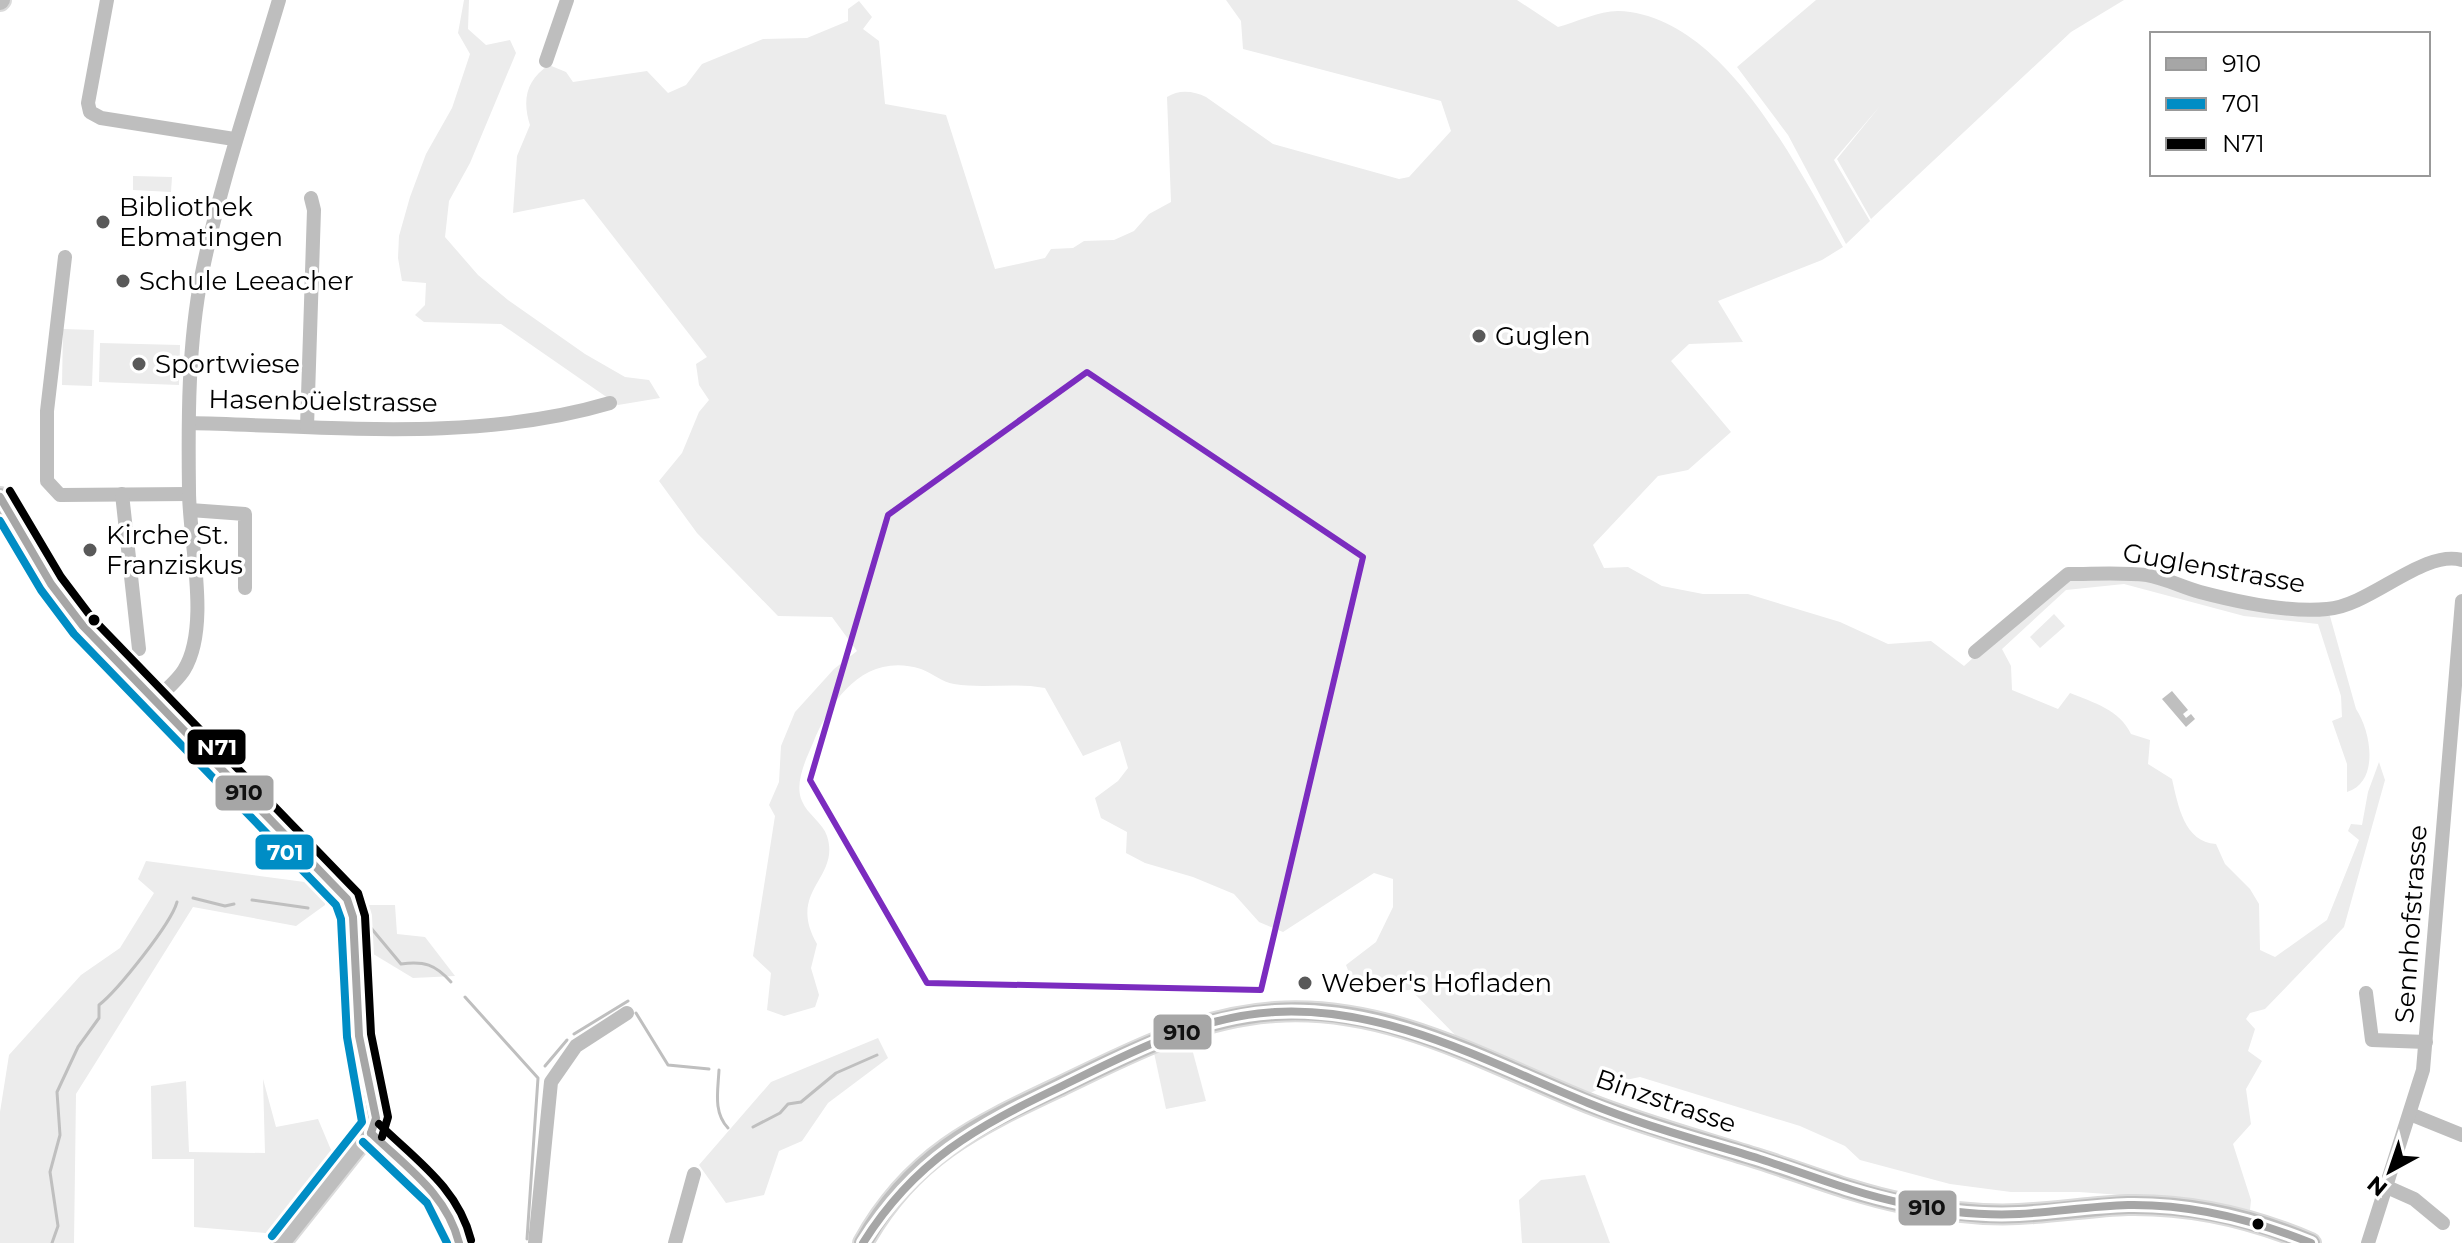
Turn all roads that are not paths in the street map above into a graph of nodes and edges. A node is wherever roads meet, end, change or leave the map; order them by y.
1 (107, 0) edge
2 (274, 0) edge
3 (567, 0) edge
4 (546, 61) dead end
5 (234, 139) junction
6 (311, 198) dead end
7 (65, 257) dead end
8 (610, 403) dead end
9 (189, 423) junction
10 (307, 427) junction
11 (122, 494) junction
12 (0, 497) edge
13 (190, 502) junction
14 (2462, 560) edge
15 (245, 588) dead end
16 (2462, 601) edge
17 (139, 649) dead end
18 (1975, 652) dead end
19 (155, 700) junction
20 (2366, 993) dead end
21 (627, 1013) dead end
22 (2426, 1042) junction
23 (2410, 1114) junction
24 (371, 1133) junction
25 (2462, 1135) edge
26 (694, 1174) dead end
27 (2387, 1187) junction
28 (2443, 1223) dead end
29 (281, 1243) edge
30 (459, 1243) edge
31 (535, 1243) edge
32 (675, 1243) edge
33 (863, 1243) edge
34 (2311, 1243) edge
35 (2368, 1243) edge

1 - 5 street
2 - 5 street
3 - 4 street
5 - 9 street
6 - 10 street
7 - 11 street
8 - 10 street, Hasenbüelstrasse
9 - 10 street, Hasenbüelstrasse
9 - 13 street
11 - 13 street
11 - 17 street
12 - 19 main road
13 - 15 street
13 - 19 street
14 - 18 street, Guglenstrasse
16 - 22 street, Sennhofstrasse
19 - 24 main road
20 - 22 street
21 - 31 street
22 - 23 street, Sennhofstrasse
23 - 25 street
23 - 27 street, Sennhofstrasse
24 - 29 main road
24 - 30 main road
26 - 32 street
27 - 28 street
27 - 35 street, Sennhofstrasse
33 - 34 main road, Binzstrasse

